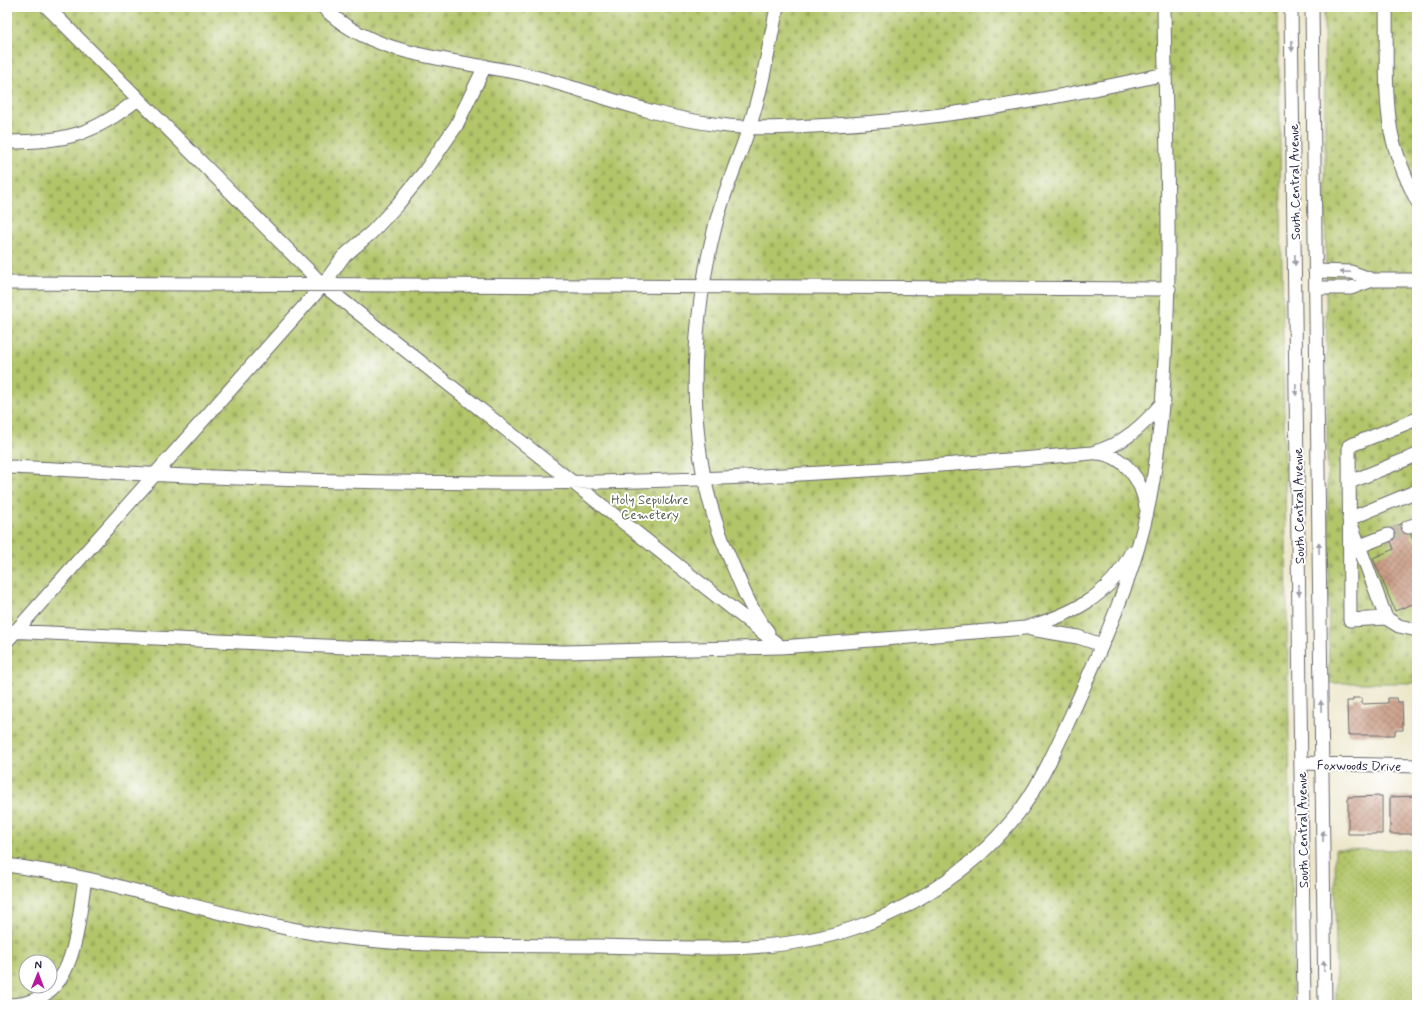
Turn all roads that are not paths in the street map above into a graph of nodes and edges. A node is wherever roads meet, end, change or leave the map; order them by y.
1 (47, 7) edge
2 (323, 7) edge
3 (777, 7) edge
4 (1164, 7) edge
5 (1292, 7) edge
6 (1312, 7) edge
7 (1386, 7) edge
8 (485, 66) junction
9 (1165, 74) junction
10 (138, 99) junction
11 (749, 127) junction
12 (7, 142) edge
13 (1417, 201) edge
14 (1315, 271) junction
15 (1373, 280) junction
16 (1417, 280) edge
17 (7, 283) edge
18 (323, 285) junction
19 (701, 286) junction
20 (1316, 288) junction
21 (1169, 289) junction
22 (1164, 401) junction
23 (1417, 419) edge
24 (1092, 453) junction
25 (1417, 455) edge
26 (7, 467) edge
27 (155, 474) junction
28 (705, 478) junction
29 (1350, 482) junction
30 (572, 483) junction
31 (1417, 491) edge
32 (1147, 512) junction
33 (1349, 519) junction
34 (1143, 532) junction
35 (1388, 535) tunnel mouth
36 (1360, 546) junction
37 (1386, 618) junction
38 (1025, 628) junction
39 (1417, 630) edge
40 (10, 634) edge
41 (1102, 645) junction
42 (781, 647) junction
43 (1301, 763) junction
44 (1322, 764) junction
45 (1417, 766) edge
46 (7, 865) edge
47 (85, 879) junction
48 (7, 1005) edge
49 (1304, 1005) edge
50 (1325, 1005) edge

1 - 10 street
2 - 8 street
3 - 11 street
4 - 9 street
5 -> 43 street, South Central Avenue
6 - 14 street, South Central Avenue
7 - 13 street
8 - 11 street
8 - 18 street
9 - 11 street
9 - 21 street
10 - 12 street
10 - 18 street
11 - 19 street
15 -> 14 street
14 - 20 street, South Central Avenue
15 - 16 street
15 - 20 street
17 - 18 street
18 - 19 street
18 - 27 street
18 - 30 street
19 - 21 street
19 - 28 street
44 -> 20 street, South Central Avenue
21 - 22 street
22 - 24 street
22 - 32 street
23 - 29 street
24 - 28 street
24 - 32 street
25 - 29 street
26 - 27 street
27 - 30 street
27 - 40 street
28 - 30 street
28 - 42 street
29 - 33 street
30 - 42 street
31 - 33 street
32 - 34 street
33 - 36 street
33 - 37 street
34 - 38 street
34 - 41 street
35 - 36 street
36 - 37 street
37 - 39 street
38 - 41 street
38 - 42 street
40 - 42 street
41 - 47 street
43 - 44 street, Foxwoods Drive
43 - 49 street, South Central Avenue
44 - 45 street, Foxwoods Drive
50 -> 44 street, South Central Avenue
46 - 47 street
47 - 48 street

